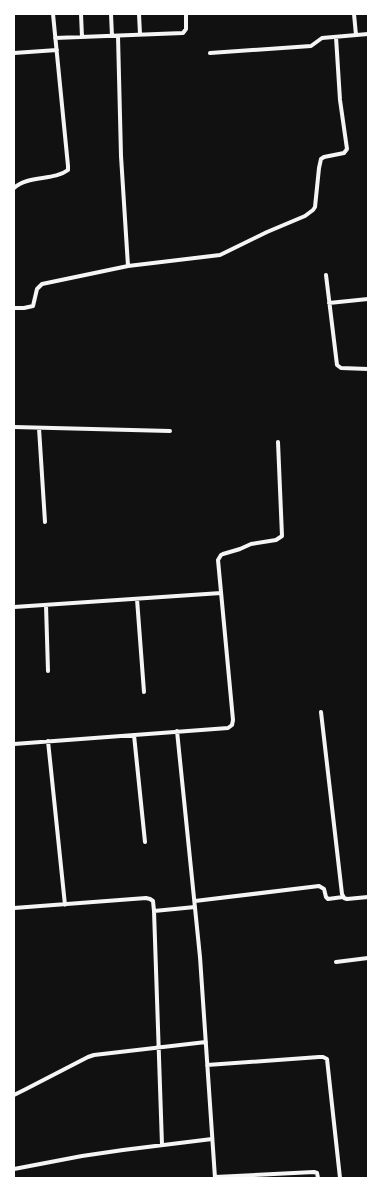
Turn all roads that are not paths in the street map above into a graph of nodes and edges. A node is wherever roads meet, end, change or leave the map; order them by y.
1 (53, 14) edge
2 (81, 14) edge
3 (111, 14) edge
4 (139, 14) edge
5 (186, 14) edge
6 (354, 14) edge
7 (140, 34) junction
8 (368, 34) edge
9 (356, 35) junction
10 (112, 36) junction
11 (118, 36) junction
12 (82, 37) junction
13 (336, 37) junction
14 (55, 38) junction
15 (57, 50) junction
16 (14, 53) edge
17 (210, 53) dead end
18 (14, 188) edge
19 (128, 266) junction
20 (326, 275) dead end
21 (368, 300) edge
22 (329, 303) junction
23 (14, 308) edge
24 (368, 369) edge
25 (14, 428) edge
26 (38, 428) junction
27 (170, 431) dead end
28 (278, 442) dead end
29 (46, 522) dead end
30 (221, 593) junction
31 (137, 598) junction
32 (46, 605) junction
33 (14, 607) edge
34 (48, 671) dead end
35 (144, 692) dead end
36 (320, 712) dead end
37 (177, 731) junction
38 (134, 735) junction
39 (48, 741) junction
40 (14, 744) edge
41 (145, 842) dead end
42 (343, 897) junction
43 (368, 897) edge
44 (195, 901) junction
45 (65, 904) junction
46 (195, 907) junction
47 (14, 908) edge
48 (154, 911) junction
49 (368, 958) edge
50 (336, 962) dead end
51 (206, 1042) junction
52 (158, 1047) junction
53 (207, 1065) junction
54 (14, 1094) edge
55 (212, 1140) junction
56 (162, 1145) junction
57 (14, 1169) edge
58 (251, 1177) edge
59 (215, 1178) edge
60 (318, 1178) edge
61 (340, 1178) edge

1 - 14 street
2 - 12 street
3 - 10 street
4 - 7 street
5 - 7 street
6 - 9 street
7 - 11 street
8 - 9 street
9 - 13 street
10 - 11 street
10 - 12 street
11 - 19 street
12 - 14 street
13 - 17 street
13 - 19 street
14 - 15 street
15 - 16 street
15 - 18 street
19 - 23 street
20 - 22 street
21 - 22 street
22 - 24 street
25 - 26 street
26 - 27 street
26 - 29 street
28 - 30 street
30 - 31 street
30 - 37 street
31 - 32 street
31 - 35 street
32 - 33 street
32 - 34 street
36 - 42 street
37 - 38 street
37 - 44 street
38 - 39 street
38 - 41 street
39 - 40 street
39 - 45 street
42 - 43 street
42 - 44 street
44 - 46 street
45 - 47 street
45 - 48 street
46 - 48 street
46 - 51 street
48 - 52 street
49 - 50 street
51 - 52 street
51 - 53 street
52 - 54 street
52 - 56 street
53 - 55 street
53 - 61 street
55 - 56 street
55 - 59 street
56 - 57 street
58 - 59 street
58 - 60 street

